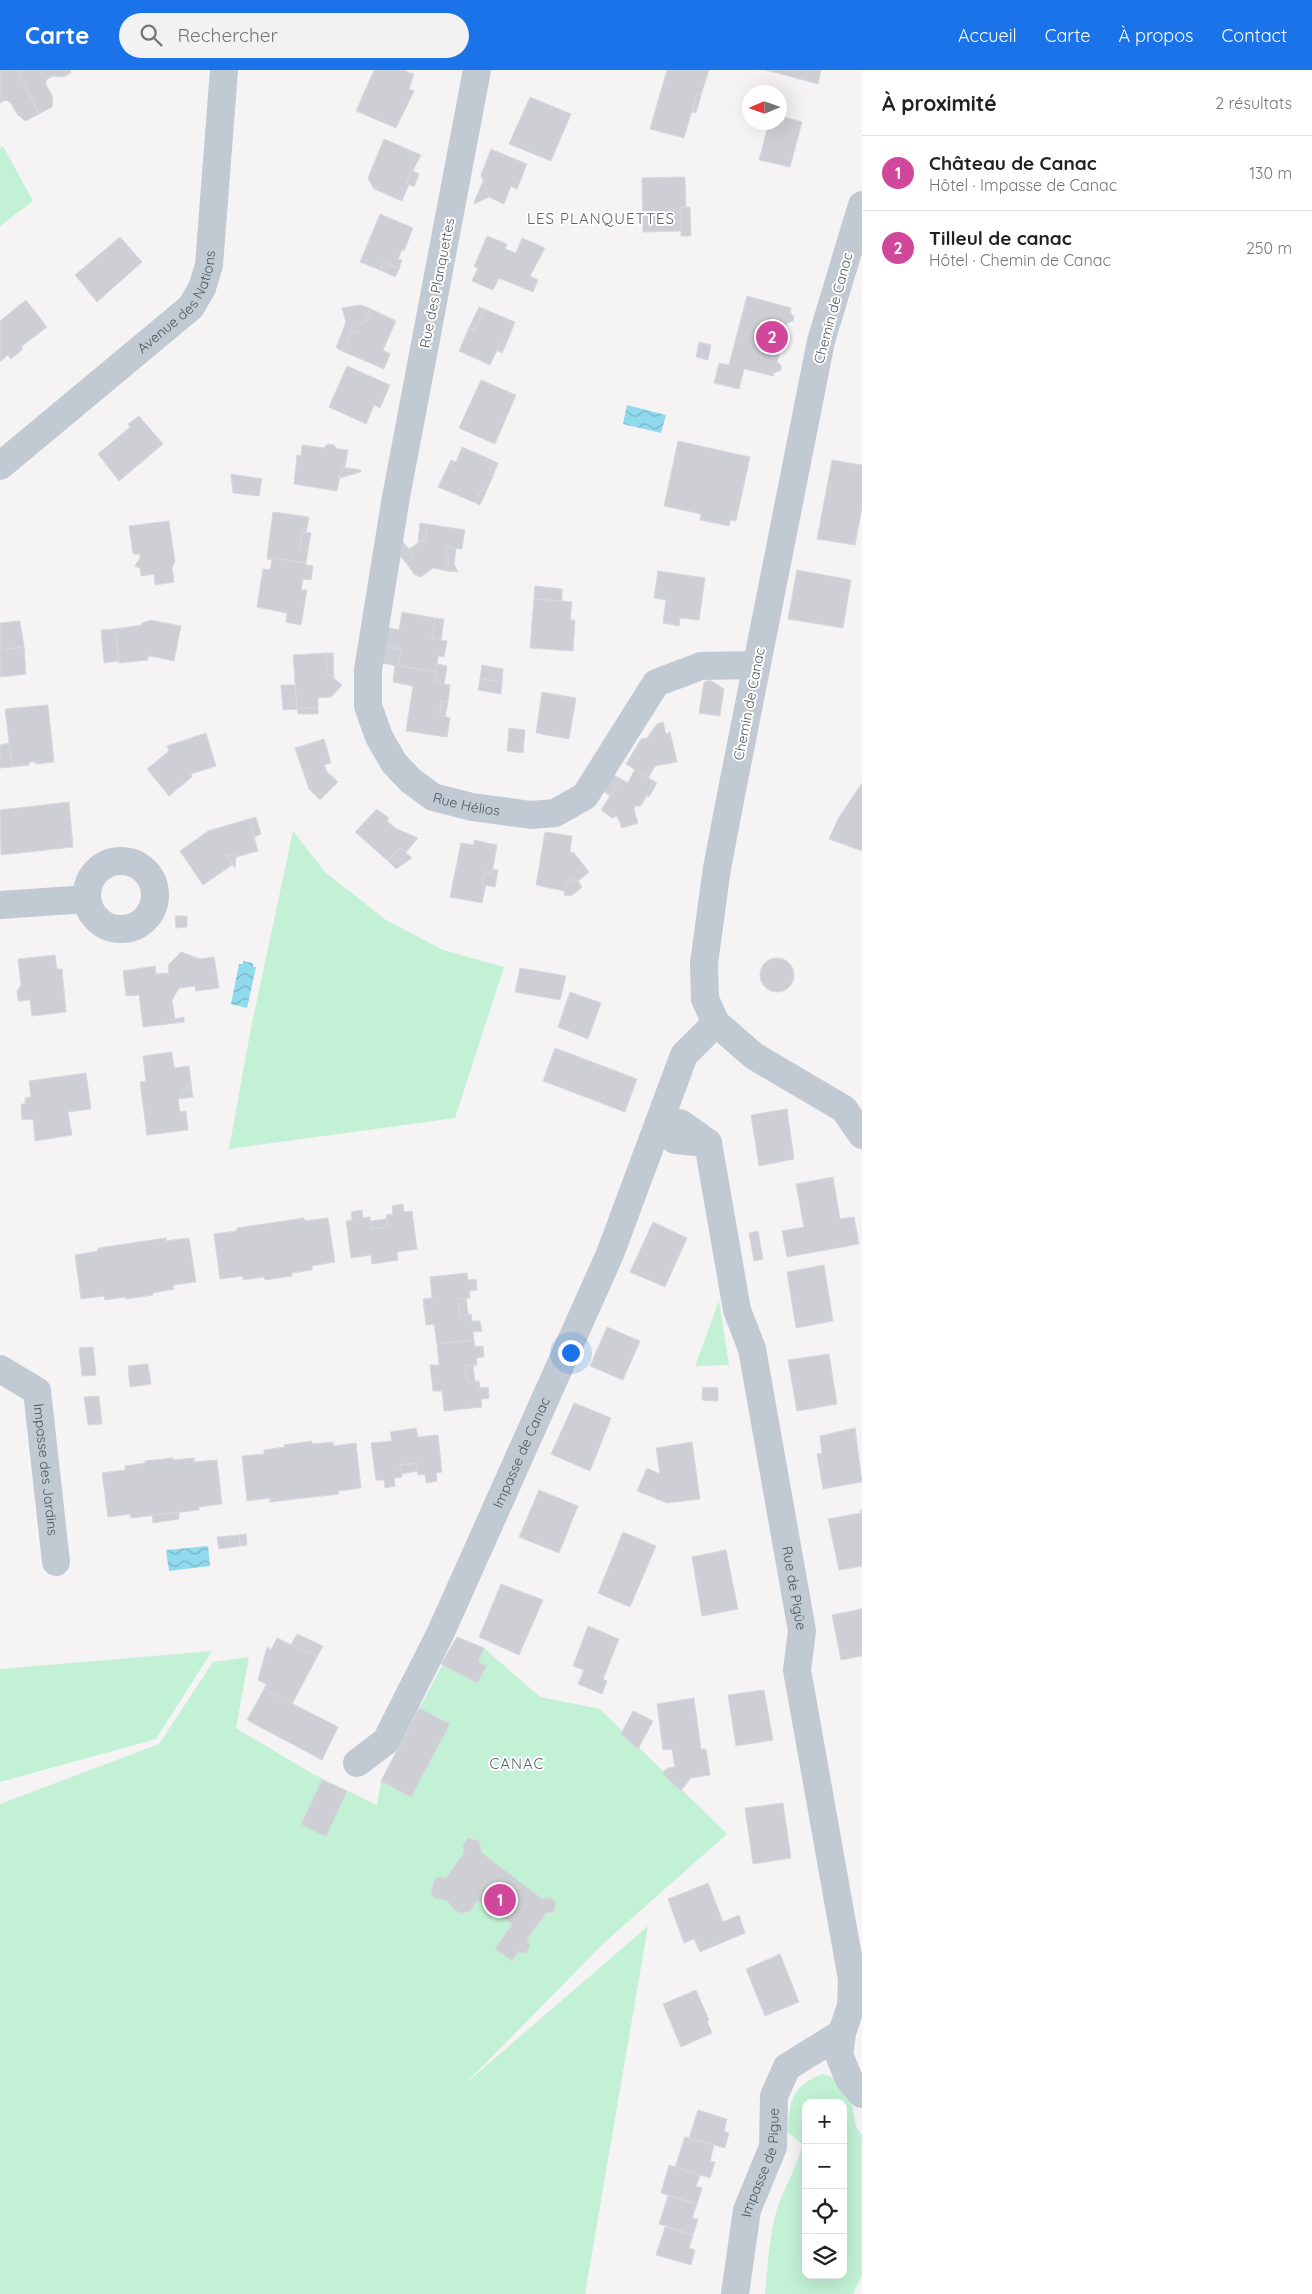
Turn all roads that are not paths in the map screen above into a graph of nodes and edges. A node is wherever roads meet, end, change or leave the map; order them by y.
1 (224, 70) edge
2 (477, 70) edge
3 (862, 205) edge
4 (0, 466) edge
5 (396, 497) joint
6 (756, 665) junction
7 (87, 899) dead end
8 (0, 906) edge
9 (716, 1023) junction
10 (659, 1125) junction
11 (862, 1135) edge
12 (0, 1370) edge
13 (56, 1562) dead end
14 (357, 1762) dead end
15 (842, 2033) junction
16 (862, 2062) edge
17 (862, 2094) edge
18 (735, 2294) edge

1 - 4 street, Avenue des Nations
2 - 5 street, Rue des Planquettes
3 - 6 street, Chemin de Canac
5 - 6 street, Rue Hélios
6 - 9 street, Chemin de Canac
7 - 8 street
9 - 10 street
9 - 11 street, Chemin de Canac
10 - 14 street, Impasse de Canac
10 - 15 street, Rue de Pigüe
12 - 13 street, Impasse des Jardins
15 - 16 street
15 - 17 street, Rue de Pigüe
15 - 18 street, Impasse de Pigue

